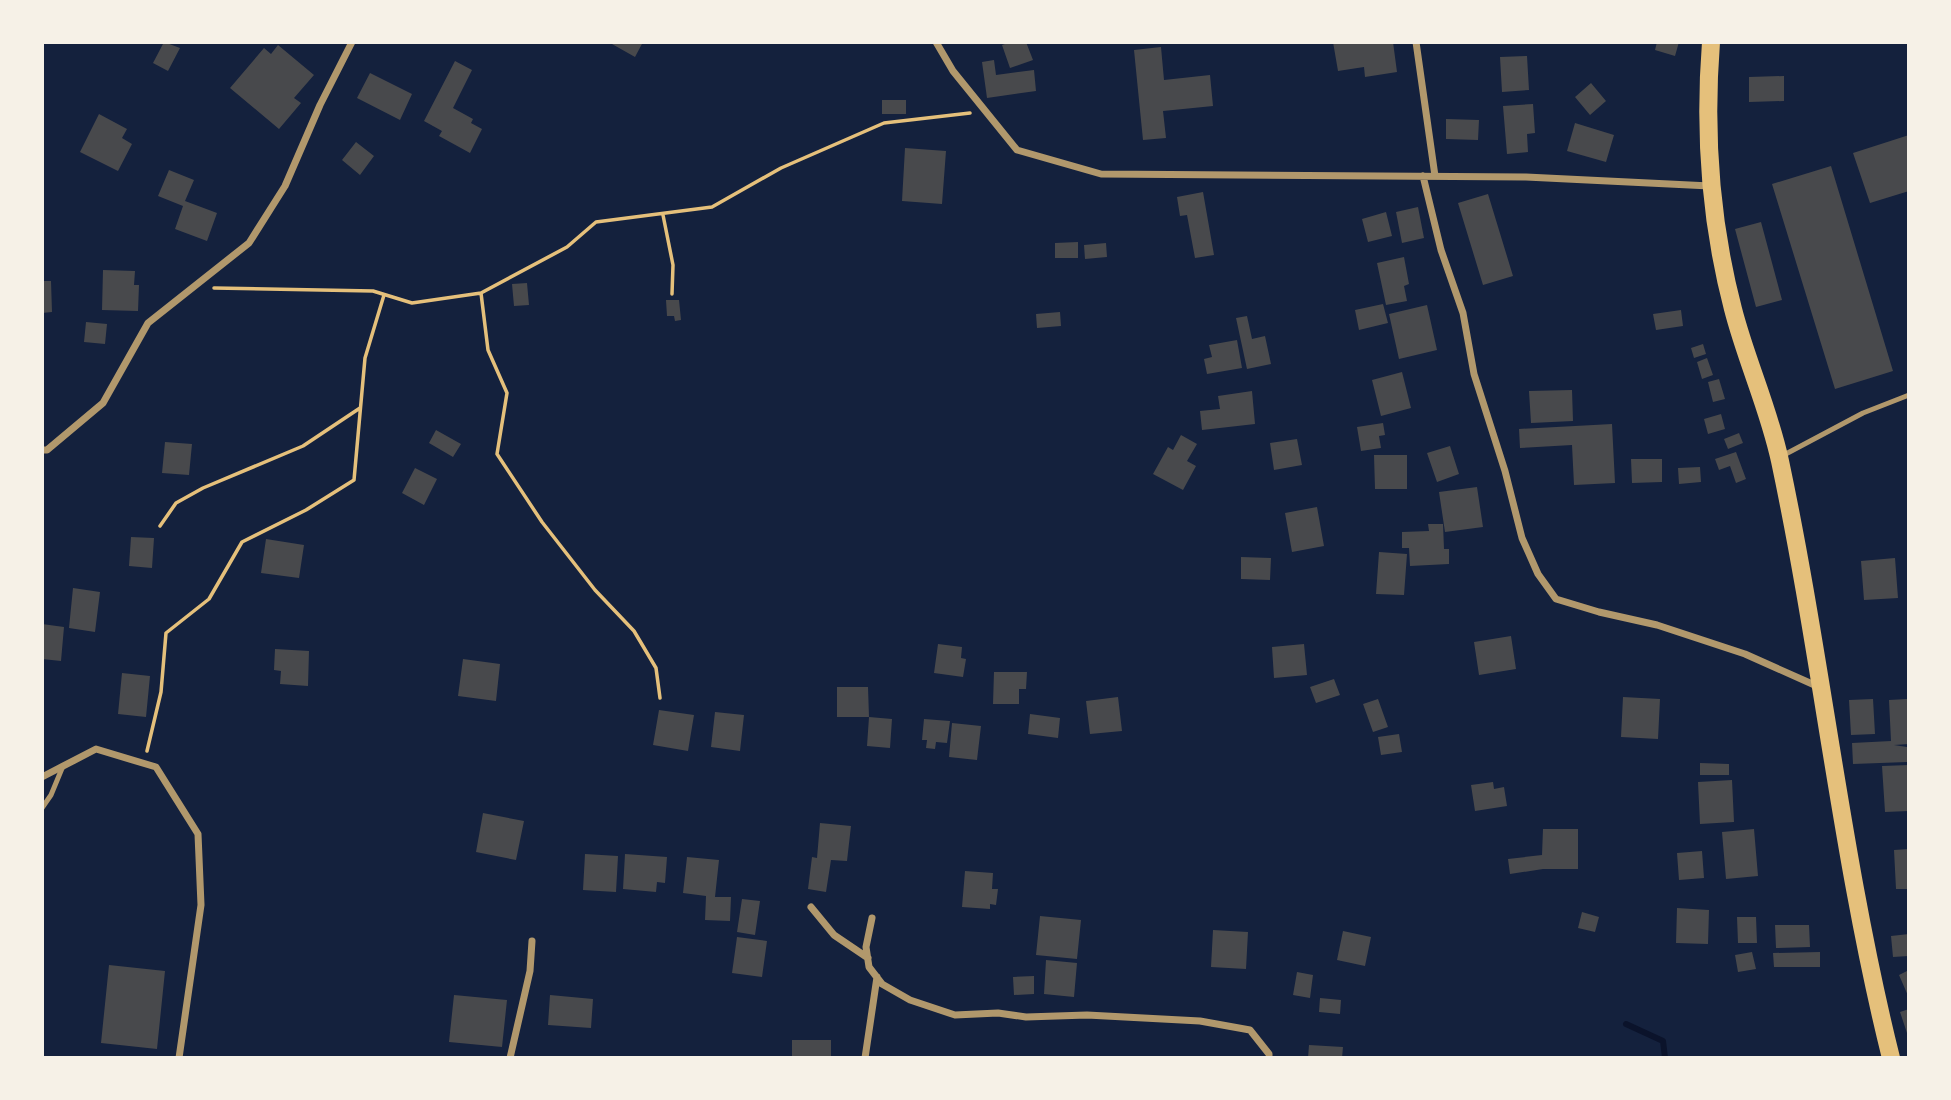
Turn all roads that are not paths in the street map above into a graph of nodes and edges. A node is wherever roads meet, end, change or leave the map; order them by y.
1 (352, 42) edge
2 (936, 42) edge
3 (1416, 42) edge
4 (1712, 42) edge
5 (1423, 176) junction
6 (1435, 176) junction
7 (1710, 186) junction
8 (1909, 396) edge
9 (42, 450) edge
10 (1780, 458) junction
11 (1823, 688) junction
12 (64, 766) junction
13 (42, 777) edge
14 (42, 808) edge
15 (811, 907) dead end
16 (872, 918) dead end
17 (532, 941) dead end
18 (868, 958) junction
19 (877, 977) junction
20 (179, 1058) edge
21 (510, 1058) edge
22 (865, 1058) edge
23 (1269, 1058) edge
24 (1891, 1058) edge

1 - 9 street
2 - 5 street
3 - 6 street
4 - 7 main road
5 - 6 street
5 - 11 street
6 - 7 street
7 - 10 main road
8 - 10 lane
10 - 11 main road
11 - 24 main road
12 - 13 street
12 - 14 lane
12 - 20 street
15 - 18 street
16 - 18 street
17 - 21 street
18 - 19 street
19 - 22 street
19 - 23 street

